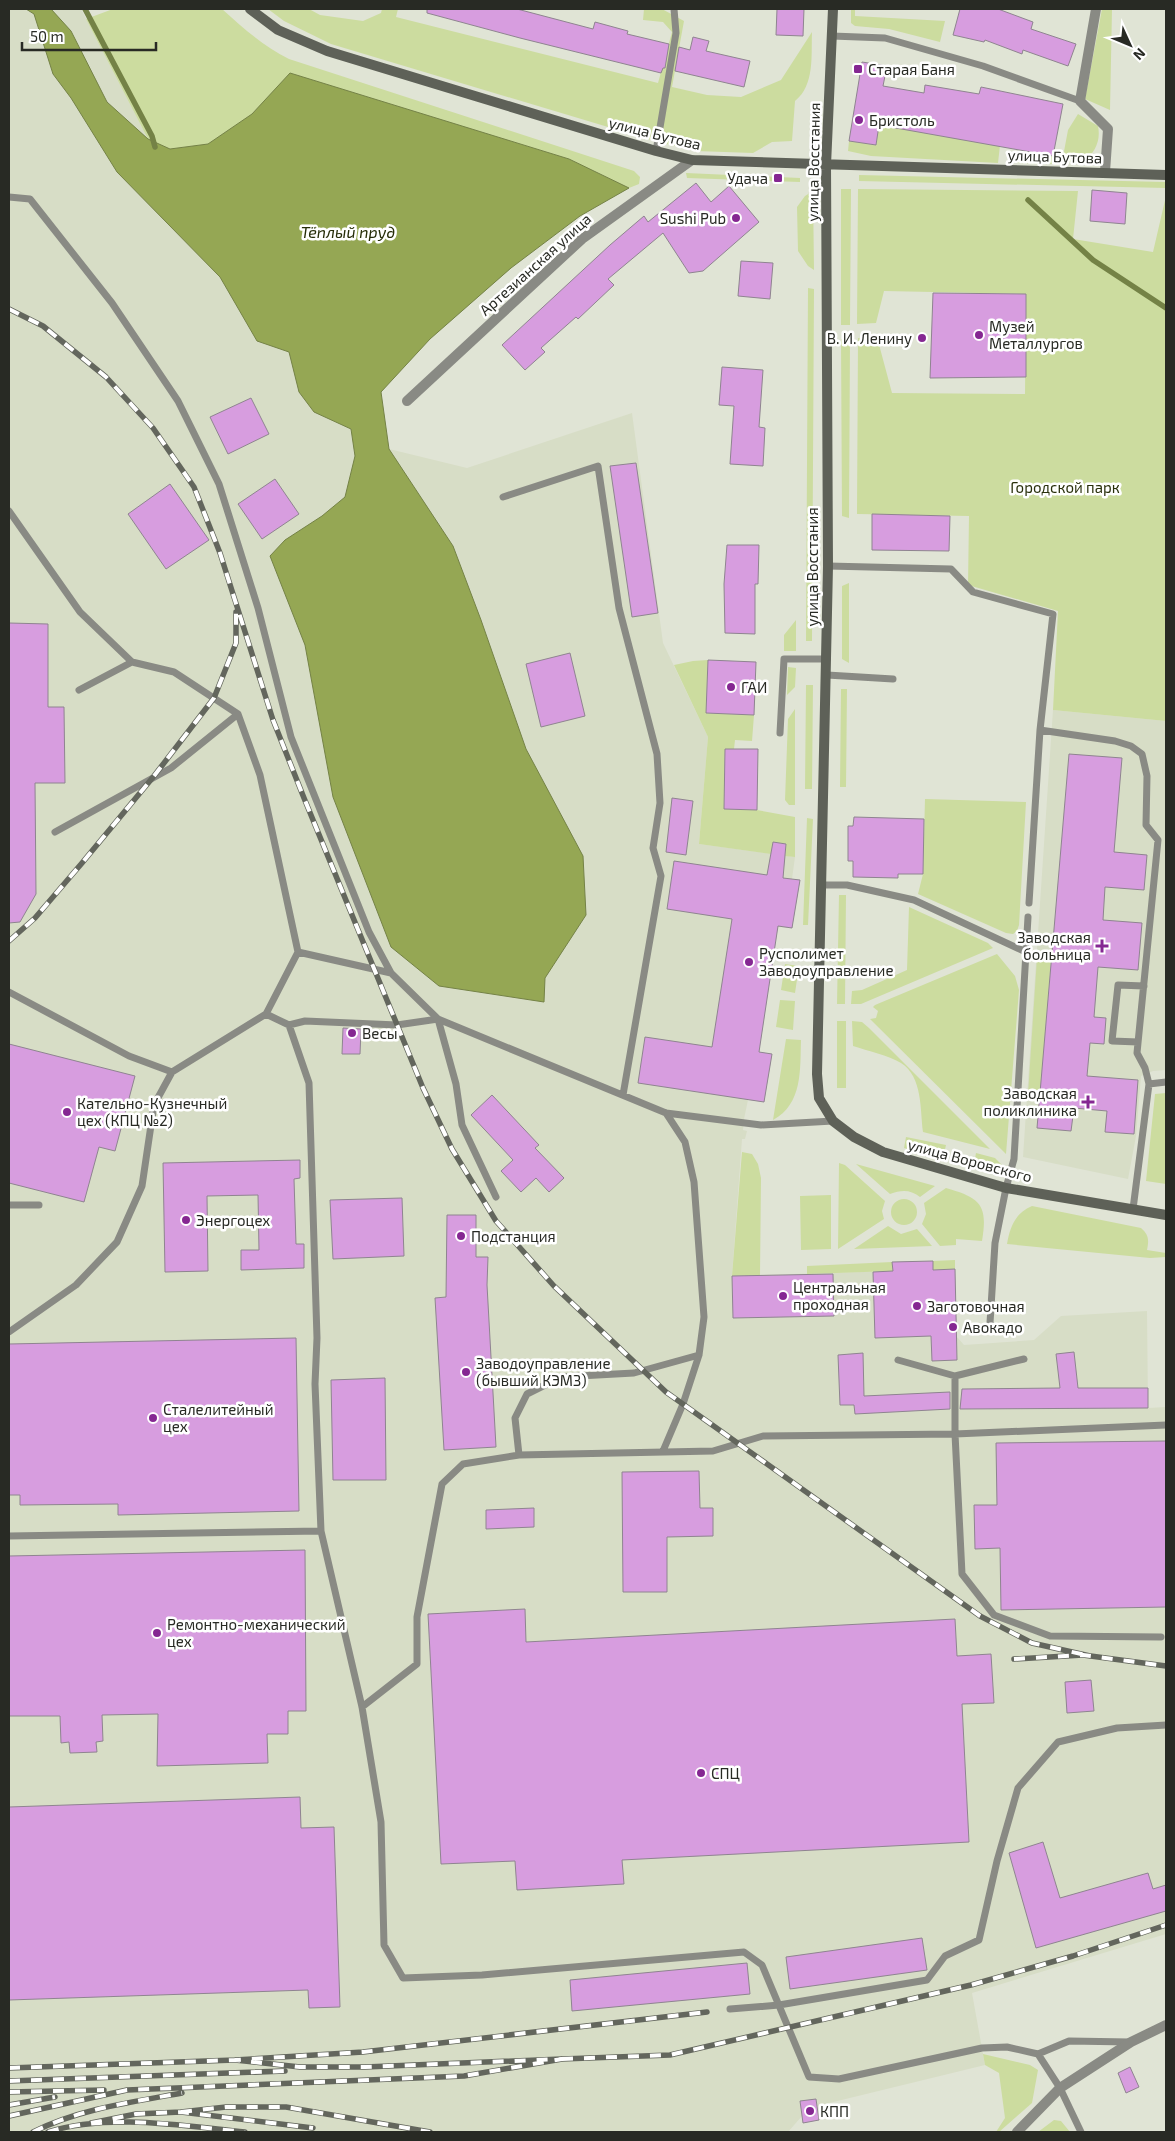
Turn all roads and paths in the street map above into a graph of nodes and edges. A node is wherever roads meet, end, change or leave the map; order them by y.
1 (250, 9) edge
2 (674, 9) edge
3 (833, 9) edge
4 (1096, 9) edge
5 (832, 36) junction
6 (1080, 101) junction
7 (656, 151) junction
8 (692, 160) junction
9 (826, 165) junction
10 (1105, 172) junction
11 (1166, 175) edge
12 (9, 197) edge
13 (407, 401) dead end
14 (503, 497) dead end
15 (9, 511) edge
16 (828, 566) junction
17 (827, 659) junction
18 (132, 662) junction
19 (826, 675) junction
20 (893, 679) dead end
21 (79, 690) dead end
22 (238, 714) junction
23 (1040, 730) junction
24 (780, 733) dead end
25 (54, 832) dead end
26 (822, 885) junction
27 (1029, 903) dead end
28 (1028, 917) dead end
29 (298, 952) junction
30 (1026, 952) junction
31 (391, 973) junction
32 (1144, 986) junction
33 (9, 992) edge
34 (266, 1014) junction
35 (438, 1019) junction
36 (289, 1025) junction
37 (1138, 1042) junction
38 (172, 1072) junction
39 (1166, 1082) edge
40 (1149, 1084) junction
41 (624, 1095) junction
42 (666, 1113) junction
43 (833, 1121) junction
44 (1006, 1188) junction
45 (496, 1197) dead end
46 (9, 1205) edge
47 (39, 1205) dead end
48 (1133, 1210) junction
49 (1166, 1215) edge
50 (990, 1323) dead end
51 (9, 1332) edge
52 (699, 1355) junction
53 (1024, 1359) dead end
54 (898, 1360) dead end
55 (955, 1376) junction
56 (1166, 1425) edge
57 (954, 1434) junction
58 (664, 1451) junction
59 (519, 1454) junction
60 (321, 1532) junction
61 (9, 1536) edge
62 (1162, 1637) dead end
63 (362, 1707) junction
64 (1166, 1725) edge
65 (779, 2005) junction
66 (730, 2010) dead end
67 (1166, 2025) edge
68 (1131, 2042) junction
69 (1038, 2054) junction
70 (1060, 2088) junction
71 (1018, 2132) edge
72 (1081, 2132) edge

1 - 7 street, улица Бутова
2 - 7 lane
3 - 5 street, улица Восстания
4 - 6 street
5 - 6 lane
5 - 9 street, улица Восстания
6 - 10 street
7 - 8 street, улица Бутова
8 - 9 street, улица Бутова
8 - 13 street, Артезианская улица
9 - 10 street, улица Бутова
9 - 16 street, улица Восстания
10 - 11 street, улица Бутова
12 - 31 lane
14 - 41 lane
15 - 18 lane
16 - 17 street, улица Восстания
16 - 23 lane
17 - 19 street, улица Восстания
17 - 24 lane
18 - 21 lane
18 - 22 lane
19 - 20 lane
19 - 26 street, улица Восстания
22 - 25 lane
22 - 29 lane
23 - 27 lane
23 - 32 lane
26 - 30 lane
26 - 43 street, улица Восстания
28 - 30 lane
29 - 31 lane
29 - 34 lane
30 - 44 lane
31 - 35 lane
32 - 37 lane
32 - 37 lane
33 - 38 lane
34 - 36 lane
34 - 38 lane
35 - 36 lane
35 - 41 lane
35 - 45 lane
36 - 60 lane
37 - 40 lane
38 - 51 lane
39 - 40 lane
40 - 48 lane
41 - 42 lane
42 - 43 lane
42 - 52 lane
43 - 44 street, улица Воровского
44 - 48 street, улица Воровского
44 - 50 lane
46 - 47 lane
48 - 49 street, улица Воровского
52 - 58 lane
52 - 59 lane
53 - 55 lane
54 - 55 lane
55 - 57 lane
56 - 57 lane
57 - 58 lane
57 - 62 lane
58 - 59 lane
59 - 63 lane
60 - 61 lane
60 - 63 lane
63 - 65 lane
64 - 65 lane
65 - 66 lane
65 - 69 lane
67 - 68 street
68 - 69 lane
68 - 70 street
69 - 70 lane
70 - 71 street
70 - 72 lane

